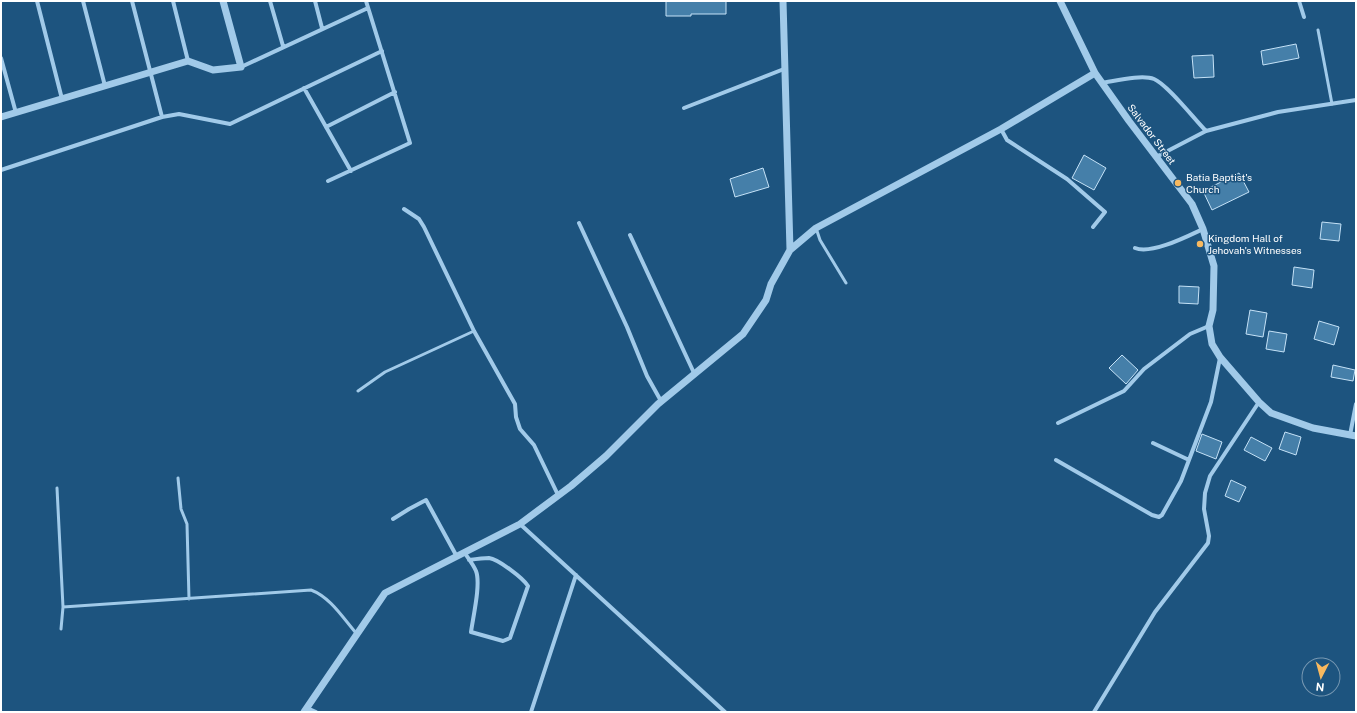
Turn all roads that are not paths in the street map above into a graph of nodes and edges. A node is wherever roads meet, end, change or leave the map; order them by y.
1 (37, 1) edge
2 (83, 1) edge
3 (132, 1) edge
4 (173, 1) edge
5 (223, 1) edge
6 (270, 1) edge
7 (316, 1) edge
8 (366, 1) edge
9 (783, 1) edge
10 (1060, 1) edge
11 (1301, 1) edge
12 (368, 8) junction
13 (1304, 17) dead end
14 (322, 28) junction
15 (1318, 30) dead end
16 (282, 46) junction
17 (382, 51) junction
18 (1, 58) edge
19 (188, 61) junction
20 (241, 67) junction
21 (784, 69) junction
22 (151, 72) junction
23 (1095, 73) junction
24 (1102, 83) junction
25 (105, 86) junction
26 (304, 88) junction
27 (394, 92) junction
28 (62, 99) junction
29 (1356, 100) edge
30 (1332, 104) junction
31 (684, 108) dead end
32 (16, 113) junction
33 (1, 117) edge
34 (162, 117) junction
35 (326, 127) junction
36 (1001, 129) junction
37 (1206, 131) junction
38 (1156, 157) junction
39 (1, 170) edge
40 (351, 171) junction
41 (328, 181) dead end
42 (404, 209) dead end
43 (580, 222) dead end
44 (1093, 227) dead end
45 (816, 228) junction
46 (1203, 229) junction
47 (630, 235) dead end
48 (1135, 248) dead end
49 (790, 250) junction
50 (846, 283) dead end
51 (1209, 326) junction
52 (474, 330) junction
53 (1220, 357) junction
54 (694, 373) junction
55 (358, 391) dead end
56 (661, 401) junction
57 (1259, 402) junction
58 (1356, 404) edge
59 (1058, 423) dead end
60 (1353, 436) edge
61 (1153, 443) dead end
62 (1056, 460) dead end
63 (1189, 460) junction
64 (178, 478) dead end
65 (57, 488) dead end
66 (558, 495) junction
67 (393, 519) dead end
68 (520, 524) junction
69 (464, 552) junction
70 (456, 555) junction
71 (469, 560) junction
72 (576, 575) junction
73 (189, 598) junction
74 (63, 607) junction
75 (61, 629) dead end
76 (357, 635) junction
77 (306, 710) edge
78 (720, 710) edge
79 (316, 712) edge
80 (531, 712) edge
81 (725, 712) edge
82 (1094, 712) edge

1 - 28 street
2 - 25 street
3 - 22 street
4 - 19 street
5 - 20 street
6 - 16 street
7 - 14 street
8 - 12 street
9 - 21 street
10 - 23 street, Salvador Street
11 - 13 street
12 - 14 street
12 - 17 street
14 - 16 street
15 - 30 lane
16 - 20 street
17 - 26 street
17 - 27 street
18 - 32 street
19 - 20 street
19 - 22 street
21 - 31 street
21 - 49 street
22 - 25 street
22 - 34 street
23 - 24 street, Salvador Street
23 - 36 street
24 - 37 street
24 - 38 street, Salvador Street
25 - 28 street
26 - 34 street
26 - 35 street
27 - 35 street
27 - 40 street
28 - 32 street
29 - 30 street
30 - 37 street
32 - 33 street
34 - 39 street
35 - 40 street
36 - 44 street
36 - 45 street
37 - 38 street
38 - 46 street, Salvador Street
40 - 41 street
42 - 52 street
43 - 56 street
45 - 49 street
45 - 50 lane
46 - 48 street
46 - 51 street, Salvador Street
47 - 54 street
49 - 54 street
51 - 53 street, Salvador Street
51 - 59 street
52 - 55 lane
52 - 66 street
53 - 57 street, Salvador Street
53 - 63 street
54 - 56 street
56 - 66 street
57 - 60 street, Salvador Street
57 - 82 street
58 - 60 street
61 - 63 street
62 - 63 street
64 - 73 lane
65 - 74 lane
66 - 68 street
67 - 70 street
68 - 69 street
68 - 72 street
69 - 70 street
69 - 71 street
70 - 76 street
71 - 71 street
72 - 78 street
72 - 80 street
73 - 74 lane
73 - 76 lane
74 - 75 lane
76 - 77 street
77 - 79 street
78 - 81 street

